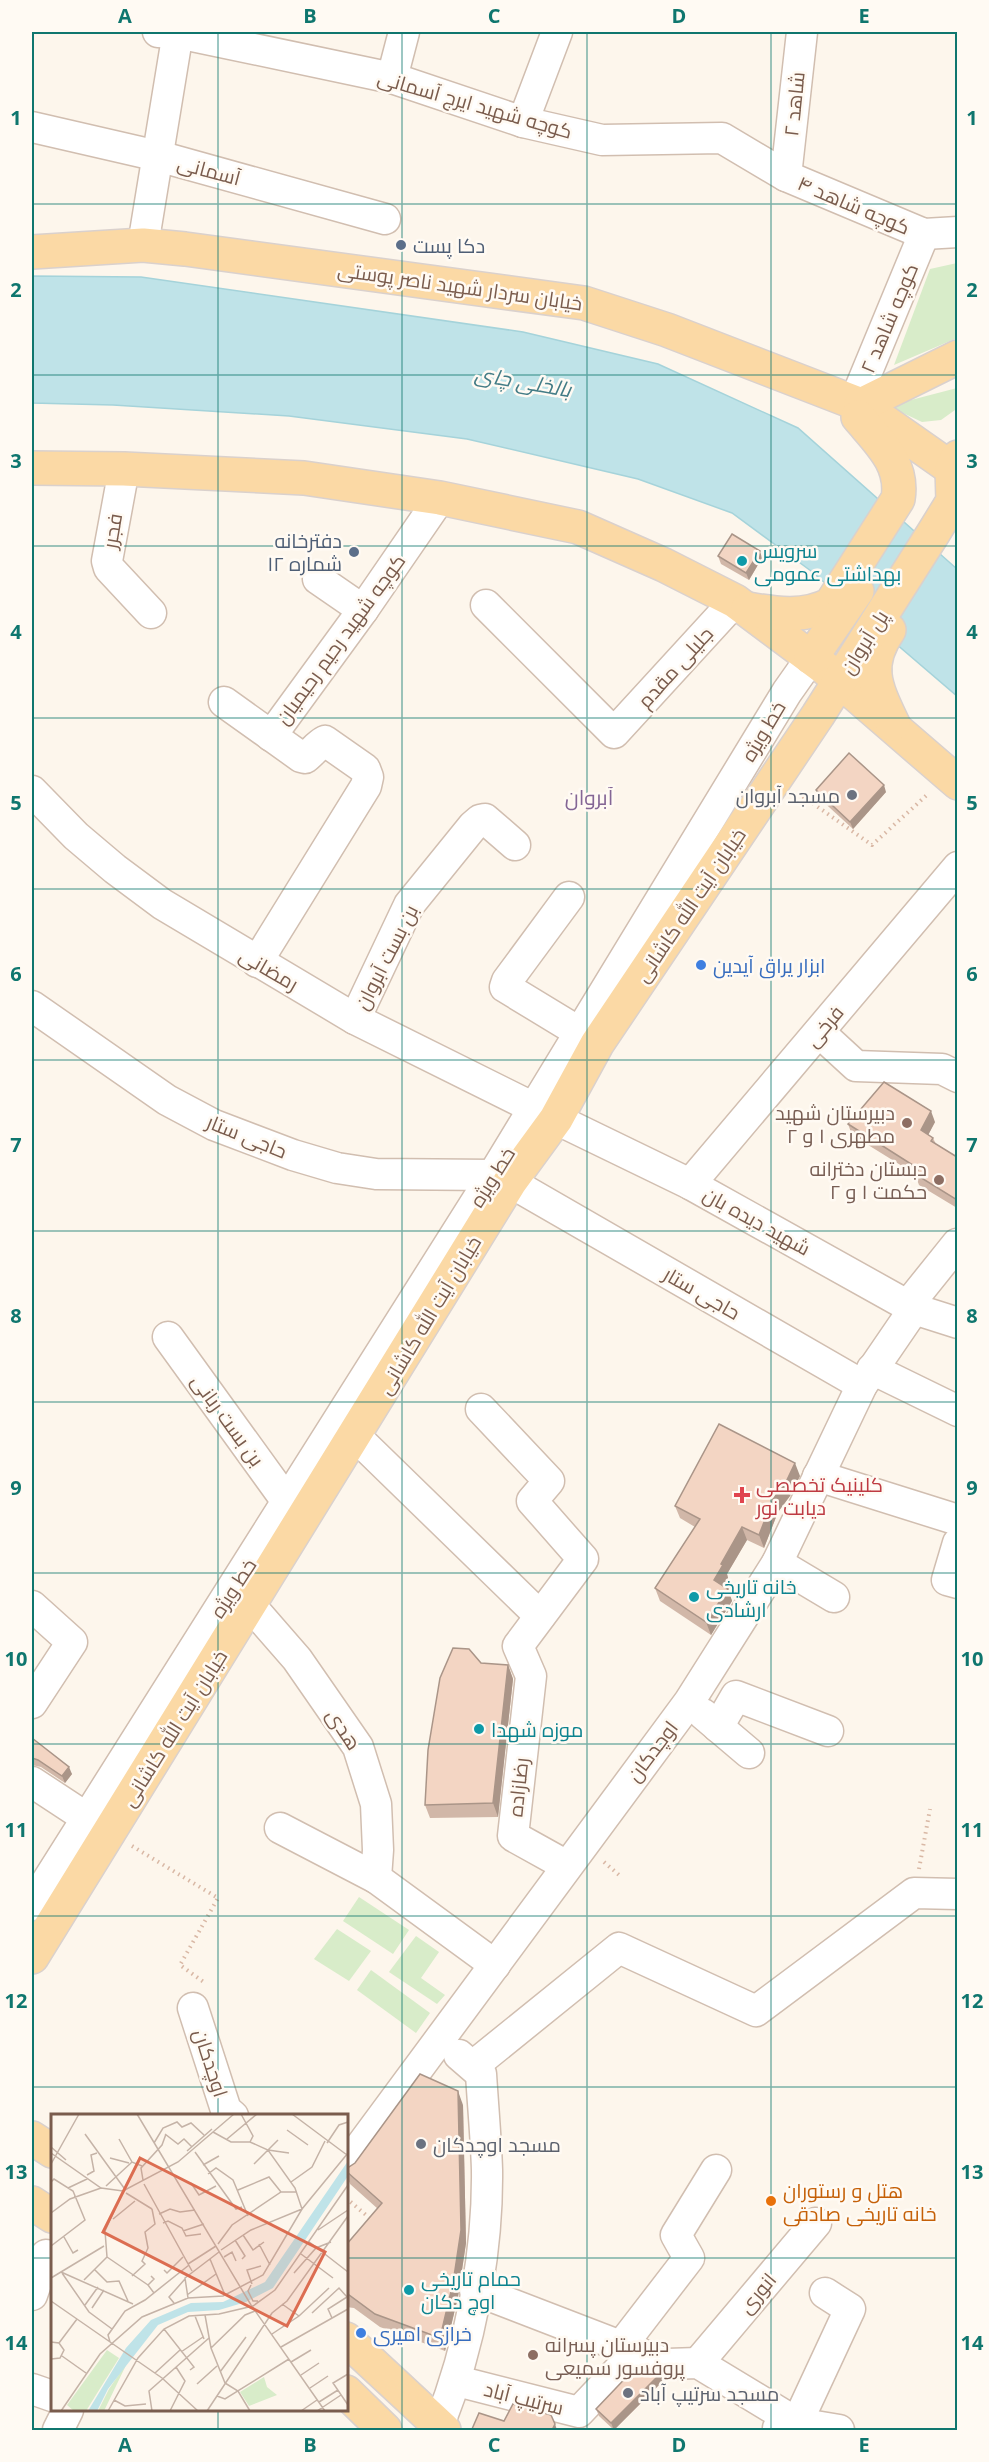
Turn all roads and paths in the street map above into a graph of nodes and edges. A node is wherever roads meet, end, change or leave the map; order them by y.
1 (171, 32) edge
2 (404, 32) edge
3 (557, 32) edge
4 (802, 32) edge
5 (392, 78) junction
6 (523, 122) junction
7 (32, 127) edge
8 (158, 156) junction
9 (786, 176) junction
10 (385, 219) dead end
11 (957, 232) edge
12 (924, 234) junction
13 (143, 245) junction
14 (32, 252) edge
15 (957, 357) edge
16 (852, 402) junction
17 (956, 466) edge
18 (32, 468) edge
19 (124, 469) junction
20 (440, 498) junction
21 (898, 512) junction
22 (946, 540) edge
23 (318, 579) dead end
24 (740, 604) junction
25 (486, 605) dead end
26 (363, 610) junction
27 (833, 611) junction
28 (151, 613) dead end
29 (875, 638) junction
30 (811, 658) junction
31 (840, 681) junction
32 (224, 702) dead end
33 (895, 728) junction
34 (271, 736) junction
35 (775, 777) junction
36 (953, 779) edge
37 (32, 791) edge
38 (515, 845) dead end
39 (957, 867) edge
40 (569, 897) dead end
41 (257, 962) junction
42 (33, 1010) edge
43 (355, 1019) junction
44 (819, 1032) junction
45 (588, 1039) junction
46 (957, 1077) edge
47 (545, 1114) junction
48 (502, 1179) junction
49 (690, 1184) junction
50 (957, 1244) edge
51 (911, 1307) junction
52 (957, 1323) edge
53 (168, 1337) dead end
54 (867, 1377) junction
55 (481, 1409) dead end
56 (957, 1411) edge
57 (355, 1436) junction
58 (818, 1476) junction
59 (288, 1503) junction
60 (957, 1520) edge
61 (957, 1544) edge
62 (777, 1563) junction
63 (957, 1583) edge
64 (834, 1597) dead end
65 (250, 1605) junction
66 (32, 1606) edge
67 (540, 1616) junction
68 (689, 1702) junction
69 (32, 1703) edge
70 (718, 1727) junction
71 (828, 1731) dead end
72 (749, 1753) dead end
73 (32, 1782) edge
74 (930, 1809) dead end
75 (98, 1826) junction
76 (280, 1828) dead end
77 (567, 1866) junction
78 (376, 1878) junction
79 (914, 1893) junction
80 (957, 1894) edge
81 (32, 1905) edge
82 (32, 1957) edge
83 (495, 1965) junction
84 (193, 2008) joint
85 (440, 2040) junction
86 (472, 2066) junction
87 (232, 2114) edge
88 (32, 2138) edge
89 (51, 2150) edge
90 (348, 2163) edge
91 (716, 2169) dead end
92 (348, 2200) edge
93 (816, 2223) dead end
94 (379, 2226) edge
95 (46, 2255) dead end
96 (475, 2290) junction
97 (825, 2293) dead end
98 (32, 2295) edge
99 (348, 2341) edge
100 (629, 2348) junction
101 (698, 2363) junction
102 (348, 2367) edge
103 (457, 2381) junction
104 (32, 2389) edge
105 (348, 2394) edge
106 (51, 2396) edge
107 (67, 2411) edge
108 (344, 2411) edge
109 (575, 2421) edge
110 (783, 2427) edge
111 (432, 2429) edge
112 (58, 2430) edge
113 (363, 2430) edge
114 (385, 2430) edge
115 (839, 2430) edge

1 - 5 street, کوچه شهید ایرج آسمانی
1 - 8 street
2 - 5 street
3 - 6 street
4 - 9 street, شاهد ۲
5 - 6 street, کوچه شهید ایرج آسمانی
6 - 9 street, کوچه شهید ایرج آسمانی
7 - 8 street, آسمانی
8 - 10 street, آسمانی
8 - 13 street
9 - 12 street, کوچه شاهد ۴
11 - 12 street, کوچه شاهد ۴
12 - 16 street, کوچه شاهد ۲
13 - 14 main road, خیابان سردار شهید ناصر پوستی
13 - 16 main road, خیابان سردار شهید ناصر پوستی
15 - 16 main road
16 - 17 main road, خیابان سردار شهید ناصر پوستی
16 - 21 main road
17 - 21 main road, پل آبروان
17 - 22 main road
18 - 19 main road
19 - 20 main road
19 - 28 street, فجرر
20 - 24 main road
20 - 26 street, کوچه شهید رحیم رحیمیان
21 - 27 main road, پل آبروان
22 - 29 main road, پل آبروان
23 - 26 street
24 - 25 street, جلیلی مقدم
24 - 27 main road
24 - 30 main road
26 - 34 street, کوچه شهید رحیم رحیمیان
27 - 30 main road, پل آبروان
29 - 31 main road, پل آبروان
29 - 33 main road
30 - 31 main road
30 - 45 street, خط ویژه
31 - 33 main road
31 - 35 main road, خیابان آیت الله کاشانی
32 - 34 street
33 - 36 main road
34 - 41 street, کوچه شهید رحیم رحیمیان
35 - 36 path
35 - 45 main road, خیابان آیت الله کاشانی
37 - 41 street, رمضانی
38 - 43 street, بن بست آبروان
39 - 44 street, فرخی
40 - 45 street
41 - 43 street, رمضانی
42 - 48 street, حاجی ستار
43 - 47 street, رمضانی
44 - 46 street
44 - 49 street, فرخی
45 - 47 main road, خیابان آیت الله کاشانی
47 - 48 main road, خیابان آیت الله کاشانی
47 - 49 street, شهید دیده بان
48 - 54 street, حاجی ستار
48 - 57 main road, خیابان آیت الله کاشانی
48 - 59 street, خط ویژه
49 - 51 street, شهید دیده بان
50 - 51 street, اوچدکان
51 - 52 street, شهید دیده بان
51 - 54 street, اوچدکان
53 - 59 street, بن بست ربانی
54 - 56 street, حاجی ستار
54 - 58 street, اوچدکان
55 - 67 street, رضازاده
57 - 65 main road, خیابان آیت الله کاشانی
57 - 67 street
58 - 60 street
58 - 62 street, اوچدکان
59 - 75 street, خط ویژه
61 - 63 street
62 - 64 street
62 - 68 street, اوچدکان
65 - 75 main road, خیابان آیت الله کاشانی
65 - 78 street, هدی
66 - 69 street
67 - 77 street, رضازاده
68 - 70 street
68 - 77 street, اوچدکان
70 - 71 street
70 - 72 street
73 - 75 street
74 - 79 path
75 - 81 street, خط ویژه
75 - 82 main road, خیابان آیت الله کاشانی
75 - 84 path
76 - 78 street
77 - 83 street, اوچدکان
78 - 83 street
79 - 80 street
79 - 86 street
83 - 85 street, اوچدکان
84 - 87 street, اوچدکان
85 - 86 street
85 - 90 street, اوچدکان
86 - 96 street
88 - 89 main road
91 - 100 street, سرتیپ آباد
92 - 94 path
93 - 101 street, انوری
95 - 98 street
96 - 100 street
96 - 103 street
97 - 110 street
99 - 111 main road
100 - 101 street
100 - 109 street, سرتیپ آباد
101 - 110 street
102 - 111 main road
103 - 109 street, سرتیپ آباد
103 - 111 street
104 - 106 street
105 - 114 main road
107 - 112 street
108 - 113 main road
110 - 115 street

